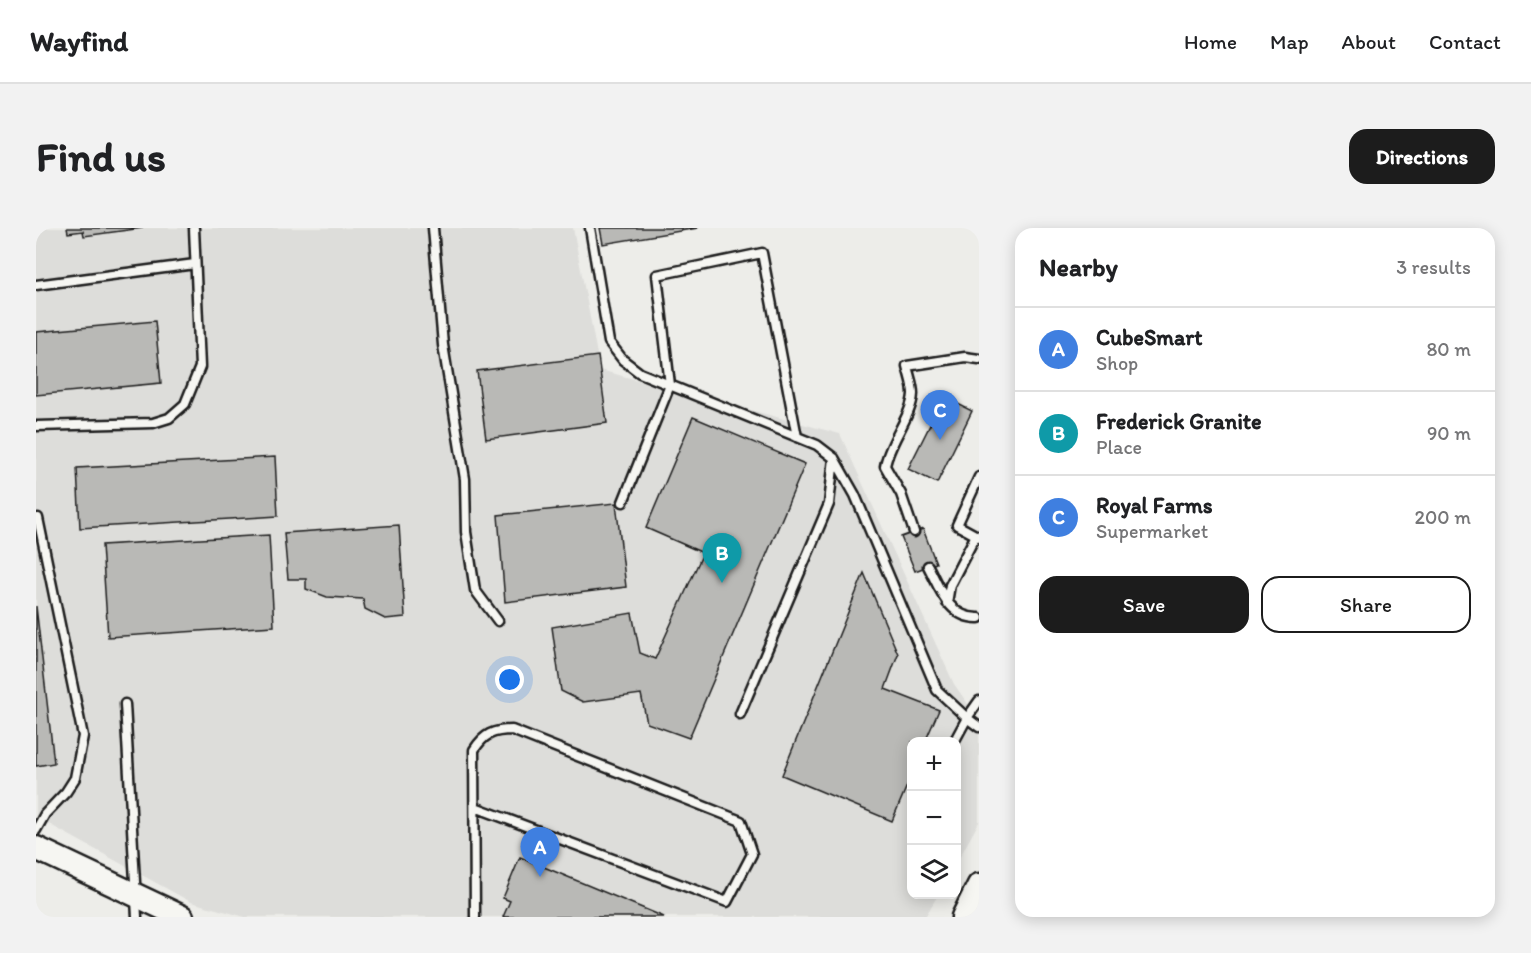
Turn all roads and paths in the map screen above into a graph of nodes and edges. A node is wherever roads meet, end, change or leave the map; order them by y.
1 (194, 228) edge
2 (433, 228) edge
3 (590, 228) edge
4 (195, 264) junction
5 (36, 285) edge
6 (979, 359) edge
7 (670, 385) junction
8 (36, 426) edge
9 (797, 437) junction
10 (834, 458) junction
11 (979, 477) edge
12 (623, 502) dead end
13 (38, 518) dead end
14 (914, 532) dead end
15 (977, 536) edge
16 (928, 566) dead end
17 (947, 603) junction
18 (979, 618) edge
19 (498, 621) dead end
20 (979, 701) edge
21 (124, 704) dead end
22 (740, 714) dead end
23 (967, 718) junction
24 (979, 727) edge
25 (956, 737) edge
26 (476, 807) junction
27 (36, 830) edge
28 (36, 848) edge
29 (979, 885) edge
30 (137, 907) edge
31 (182, 917) edge
32 (475, 917) edge
33 (963, 917) edge

1 - 4 lane
2 - 19 lane
3 - 7 lane
4 - 5 lane
4 - 8 lane
6 - 14 lane
7 - 9 lane
7 - 9 lane
7 - 12 lane
9 - 10 lane
10 - 22 lane
10 - 23 lane
11 - 15 lane
13 - 27 lane
15 - 17 lane
16 - 17 lane
17 - 18 lane
20 - 23 lane
21 - 30 lane
23 - 24 lane
23 - 25 lane
26 - 26 lane
26 - 32 lane
28 - 30 main road
29 - 33 main road
30 - 31 main road

